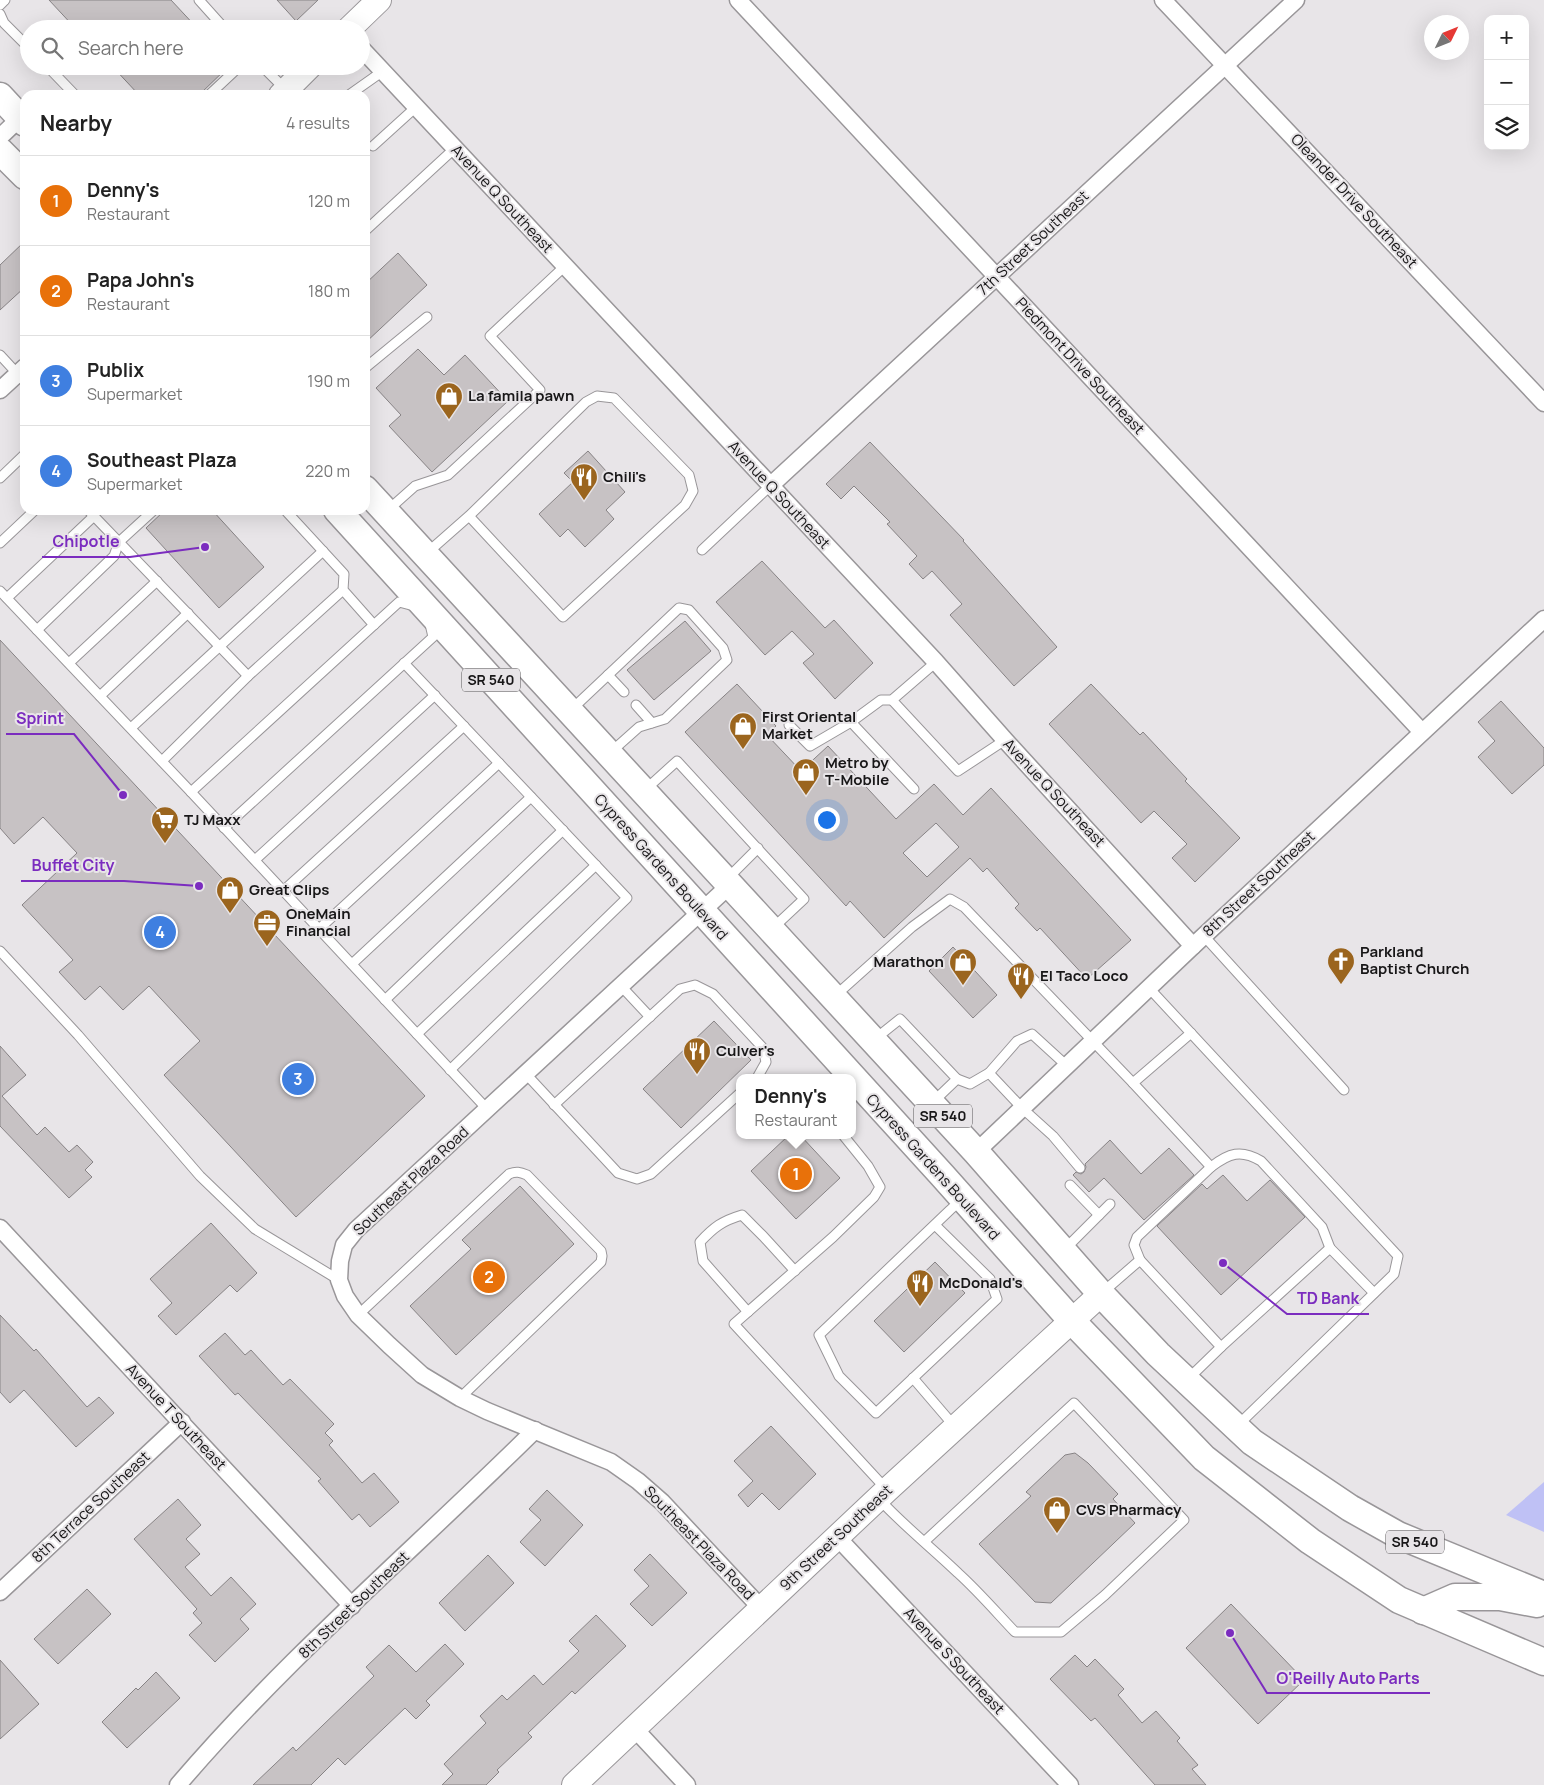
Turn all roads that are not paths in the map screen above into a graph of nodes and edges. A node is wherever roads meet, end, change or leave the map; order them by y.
1 (5, 0) edge
2 (199, 0) edge
3 (379, 0) edge
4 (738, 0) edge
5 (1163, 0) edge
6 (1296, 0) edge
7 (0, 5) edge
8 (0, 14) edge
9 (217, 20) edge
10 (358, 20) edge
11 (20, 39) edge
12 (370, 57) edge
13 (1226, 66) junction
14 (383, 71) junction
15 (56, 75) edge
16 (230, 75) edge
17 (270, 75) edge
18 (302, 75) edge
19 (70, 90) edge
20 (214, 90) edge
21 (283, 90) edge
22 (289, 90) edge
23 (356, 90) edge
24 (0, 96) edge
25 (416, 107) junction
26 (20, 118) edge
27 (20, 123) edge
28 (0, 137) edge
29 (374, 146) dead end
30 (455, 148) junction
31 (0, 150) edge
32 (20, 171) edge
33 (370, 226) edge
34 (565, 266) junction
35 (997, 277) junction
36 (427, 317) dead end
37 (0, 355) edge
38 (370, 364) edge
39 (20, 372) edge
40 (20, 375) edge
41 (0, 390) edge
42 (1544, 403) edge
43 (20, 459) edge
44 (0, 478) edge
45 (770, 486) junction
46 (370, 494) edge
47 (386, 512) junction
48 (30, 515) edge
49 (89, 515) edge
50 (93, 515) edge
51 (149, 515) edge
52 (290, 515) edge
53 (342, 515) edge
54 (365, 515) edge
55 (469, 516) junction
56 (119, 542) junction
57 (0, 543) edge
58 (702, 550) dead end
59 (323, 551) junction
60 (425, 555) junction
61 (157, 581) junction
62 (343, 590) junction
63 (3, 594) edge
64 (427, 610) junction
65 (188, 613) junction
66 (374, 625) junction
67 (1541, 628) edge
68 (37, 630) junction
69 (220, 646) junction
70 (936, 662) junction
71 (69, 663) junction
72 (404, 663) junction
73 (528, 666) junction
74 (608, 675) junction
75 (248, 676) junction
76 (624, 692) dead end
77 (435, 695) junction
78 (100, 696) junction
79 (892, 700) junction
80 (636, 705) dead end
81 (569, 711) junction
82 (851, 722) junction
83 (652, 723) junction
84 (789, 725) dead end
85 (464, 726) junction
86 (131, 728) junction
87 (1422, 732) junction
88 (1005, 740) junction
89 (609, 754) junction
90 (162, 761) junction
91 (499, 763) junction
92 (914, 789) dead end
93 (643, 791) junction
94 (191, 792) junction
95 (532, 797) junction
96 (224, 828) junction
97 (563, 830) junction
98 (758, 848) junction
99 (255, 860) junction
100 (596, 865) junction
101 (728, 883) junction
102 (283, 891) junction
103 (702, 911) junction
104 (319, 929) junction
105 (771, 930) junction
106 (1198, 941) junction
107 (0, 951) edge
108 (352, 964) junction
109 (621, 986) junction
110 (1148, 988) junction
111 (833, 997) junction
112 (385, 1000) junction
113 (650, 1017) junction
114 (1191, 1033) junction
115 (417, 1034) junction
116 (873, 1040) junction
117 (1092, 1041) junction
118 (1067, 1066) junction
119 (450, 1070) junction
120 (989, 1073) junction
121 (526, 1074) junction
122 (759, 1074) edge
123 (846, 1074) edge
124 (957, 1079) junction
125 (1133, 1084) junction
126 (1344, 1090) dead end
127 (861, 1091) edge
128 (736, 1097) edge
129 (932, 1104) junction
130 (554, 1105) junction
131 (1022, 1108) junction
132 (487, 1109) junction
133 (846, 1139) edge
134 (976, 1152) junction
135 (1211, 1166) junction
136 (1080, 1168) dead end
137 (1070, 1186) dead end
138 (962, 1199) junction
139 (1110, 1204) dead end
140 (1099, 1215) junction
141 (935, 1225) junction
142 (0, 1228) edge
143 (1330, 1248) junction
144 (1063, 1251) junction
145 (1140, 1260) junction
146 (795, 1271) junction
147 (339, 1280) junction
148 (1374, 1293) junction
149 (1101, 1294) junction
150 (748, 1312) junction
151 (358, 1315) junction
152 (1072, 1320) junction
153 (1221, 1347) junction
154 (913, 1378) junction
155 (1186, 1381) junction
156 (460, 1398) junction
157 (182, 1422) junction
158 (1236, 1427) junction
159 (955, 1428) junction
160 (535, 1430) junction
161 (883, 1495) junction
162 (838, 1537) junction
163 (924, 1542) junction
164 (0, 1592) edge
165 (1544, 1595) edge
166 (1544, 1605) edge
167 (352, 1606) junction
168 (761, 1608) junction
169 (1424, 1611) junction
170 (1544, 1662) edge
171 (634, 1728) junction
172 (178, 1785) edge
173 (574, 1785) edge
174 (687, 1785) edge
175 (1070, 1785) edge

1 - 7 lane
2 - 9 lane
3 - 10 street
4 - 35 street, Piedmont Drive Southeast
5 - 13 street, Oleander Drive Southeast
6 - 13 street, 7th Street Southeast
8 - 11 lane
12 - 14 street, Avenue Q Southeast
13 - 35 street, 7th Street Southeast
13 - 42 street, Oleander Drive Southeast
14 - 23 lane
14 - 25 street, Avenue Q Southeast
15 - 19 lane
16 - 20 lane
17 - 21 lane
18 - 22 street
24 - 26 main road
25 - 29 lane
25 - 30 street, Avenue Q Southeast
27 - 28 street
30 - 33 lane
30 - 34 street, Avenue Q Southeast
31 - 32 main road
34 - 45 street, Avenue Q Southeast
34 - 47 lane
35 - 45 street, 7th Street Southeast
35 - 87 street, Piedmont Drive Southeast
36 - 38 lane
37 - 39 lane
40 - 41 street
43 - 44 lane
45 - 58 lane
45 - 70 street, Avenue Q Southeast
46 - 47 main road, SR 540
47 - 60 main road, SR 540
48 - 57 lane
49 - 63 lane
50 - 56 lane
51 - 56 lane
52 - 59 lane
53 - 64 main road, Cypress Gardens Boulevard / SR 540
54 - 60 main road
55 - 55 lane
55 - 60 lane
56 - 61 lane
56 - 68 lane
59 - 62 lane
59 - 69 lane
60 - 73 main road, SR 540
61 - 65 lane
61 - 71 lane
62 - 66 lane
62 - 75 lane
63 - 68 lane
64 - 66 lane
64 - 72 lane
64 - 73 main road
64 - 103 main road, Cypress Gardens Boulevard / SR 540
65 - 69 lane
65 - 78 lane
66 - 94 lane
67 - 87 street, 8th Street Southeast
68 - 71 lane
69 - 75 lane
69 - 86 lane
70 - 79 lane
70 - 88 street, Avenue Q Southeast
71 - 78 lane
72 - 77 lane
72 - 96 lane
73 - 81 main road, SR 540
74 - 76 lane
74 - 81 lane
74 - 83 lane
75 - 90 lane
77 - 85 lane
77 - 99 lane
78 - 86 lane
79 - 82 lane
79 - 88 lane
80 - 83 lane
81 - 89 main road, SR 540
82 - 84 lane
82 - 92 lane
83 - 89 lane
85 - 91 lane
85 - 102 lane
86 - 90 lane
87 - 106 street, 8th Street Southeast
88 - 106 street, Avenue Q Southeast
89 - 93 main road, SR 540
90 - 94 lane
91 - 95 lane
91 - 104 lane
93 - 98 lane
93 - 101 main road, SR 540
94 - 96 lane
95 - 97 lane
95 - 108 lane
96 - 99 lane
97 - 100 lane
97 - 112 lane
98 - 101 lane
98 - 105 lane
99 - 102 lane
100 - 115 lane
100 - 119 lane
101 - 103 street, Southeast Plaza Road
101 - 105 main road, SR 540
102 - 104 lane
103 - 109 street, Southeast Plaza Road
103 - 123 main road, Cypress Gardens Boulevard / SR 540
104 - 108 lane
105 - 111 main road, SR 540
106 - 110 street, 8th Street Southeast
106 - 126 lane
107 - 147 lane
108 - 112 lane
109 - 113 lane
109 - 121 street, Southeast Plaza Road
110 - 114 lane
110 - 117 street, 8th Street Southeast
111 - 116 main road, SR 540
111 - 117 lane
112 - 115 lane
113 - 122 lane
113 - 130 lane
114 - 125 lane
114 - 148 lane
115 - 119 lane
116 - 124 lane
116 - 129 main road, SR 540
117 - 118 street, 8th Street Southeast
117 - 125 lane
118 - 120 lane
118 - 131 street, 8th Street Southeast
119 - 132 lane
120 - 124 lane
120 - 131 lane
121 - 130 lane
121 - 132 street, Southeast Plaza Road
124 - 129 lane
125 - 135 lane
127 - 134 main road
127 - 138 main road, Cypress Gardens Boulevard / SR 540
128 - 130 lane
129 - 134 main road, SR 540
131 - 134 street, 8th Street Southeast
131 - 136 lane
132 - 147 street, Southeast Plaza Road
133 - 146 lane
134 - 144 main road, SR 540
135 - 143 lane
135 - 145 lane
137 - 140 lane
138 - 141 lane
138 - 152 main road, Cypress Gardens Boulevard / SR 540
139 - 140 lane
140 - 144 lane
141 - 154 lane
141 - 154 lane
142 - 157 street, Avenue T Southeast
143 - 148 lane
143 - 153 lane
144 - 149 main road, SR 540
145 - 149 lane
145 - 153 lane
146 - 150 lane
146 - 150 lane
147 - 151 street, Southeast Plaza Road
148 - 158 lane
149 - 152 street, 9th Street Southeast
149 - 155 main road, SR 540
150 - 161 lane
151 - 156 street, Southeast Plaza Road
151 - 156 lane
152 - 159 street, 9th Street Southeast
152 - 169 main road, Cypress Gardens Boulevard / SR 540
153 - 155 lane
154 - 159 lane
155 - 158 main road, SR 540
156 - 160 street, Southeast Plaza Road
157 - 164 street, 8th Terrace Southeast
157 - 167 street, Avenue T Southeast
158 - 165 main road, SR 540
159 - 161 street, 9th Street Southeast
160 - 167 street, 8th Street Southeast
160 - 168 street, Southeast Plaza Road
161 - 162 street, 9th Street Southeast
161 - 163 lane
162 - 168 street, 9th Street Southeast
162 - 175 street, Avenue S Southeast
163 - 163 lane
166 - 169 main road
167 - 172 street, 8th Street Southeast
168 - 171 street, 9th Street Southeast
169 - 170 main road, Cypress Gardens Boulevard / SR 540
171 - 173 street, 9th Street Southeast
171 - 174 street

